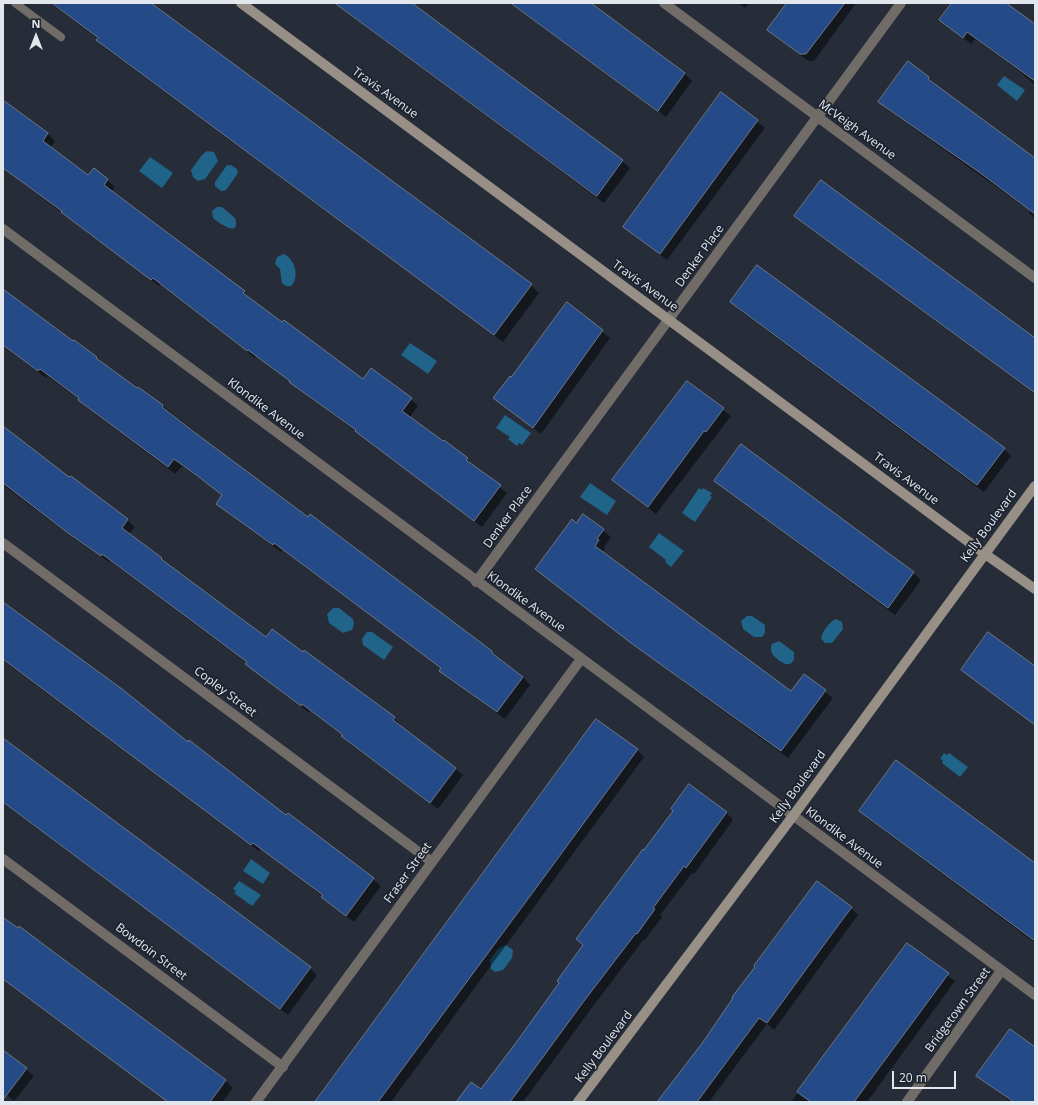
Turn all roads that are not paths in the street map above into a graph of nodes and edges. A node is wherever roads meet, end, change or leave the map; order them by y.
1 (14, 3) edge
2 (240, 3) edge
3 (664, 3) edge
4 (901, 3) edge
5 (61, 37) dead end
6 (818, 117) junction
7 (3, 229) edge
8 (1035, 278) edge
9 (669, 319) junction
10 (1035, 486) edge
11 (3, 543) edge
12 (985, 554) junction
13 (476, 582) junction
14 (1035, 589) edge
15 (581, 659) junction
16 (793, 816) junction
17 (3, 859) edge
18 (432, 862) junction
19 (1001, 971) junction
20 (1035, 995) edge
21 (283, 1067) junction
22 (256, 1102) edge
23 (578, 1102) edge
24 (907, 1102) edge

1 - 5 lane
2 - 9 street, Travis Avenue
3 - 6 street, McVeigh Avenue
4 - 6 street, Denker Place
6 - 8 street, McVeigh Avenue
6 - 9 street, Denker Place
7 - 13 street, Klondike Avenue
9 - 12 street, Travis Avenue
9 - 13 street, Denker Place
10 - 12 street, Kelly Boulevard
11 - 18 street, Copley Street
12 - 14 street, Travis Avenue
12 - 16 street, Kelly Boulevard
13 - 15 street, Klondike Avenue
15 - 16 street, Klondike Avenue
15 - 18 street, Fraser Street
16 - 19 street, Klondike Avenue
16 - 23 street, Kelly Boulevard
17 - 21 street, Bowdoin Street
18 - 21 street, Fraser Street
19 - 20 street, Klondike Avenue
19 - 24 street, Bridgetown Street
21 - 22 street, Fraser Street

